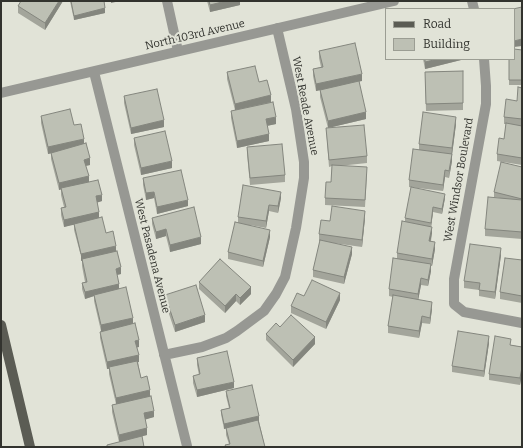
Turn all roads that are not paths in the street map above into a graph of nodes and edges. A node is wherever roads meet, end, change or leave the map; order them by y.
1 (167, 1) edge
2 (394, 1) edge
3 (366, 4) edge
4 (277, 28) junction
5 (178, 51) junction
6 (484, 60) edge
7 (94, 72) junction
8 (1, 93) edge
9 (522, 323) edge
10 (1, 325) edge
11 (164, 355) junction
12 (187, 446) dead end
13 (30, 447) edge

1 - 5 street
2 - 3 street, North 103rd Avenue
3 - 4 street, North 103rd Avenue
4 - 5 street, North 103rd Avenue
4 - 11 street, West Reade Avenue
5 - 7 street, North 103rd Avenue
6 - 9 street, West Windsor Boulevard
7 - 8 street, North 103rd Avenue
7 - 11 street, West Pasadena Avenue
10 - 13 main road
11 - 12 street, West Pasadena Avenue

